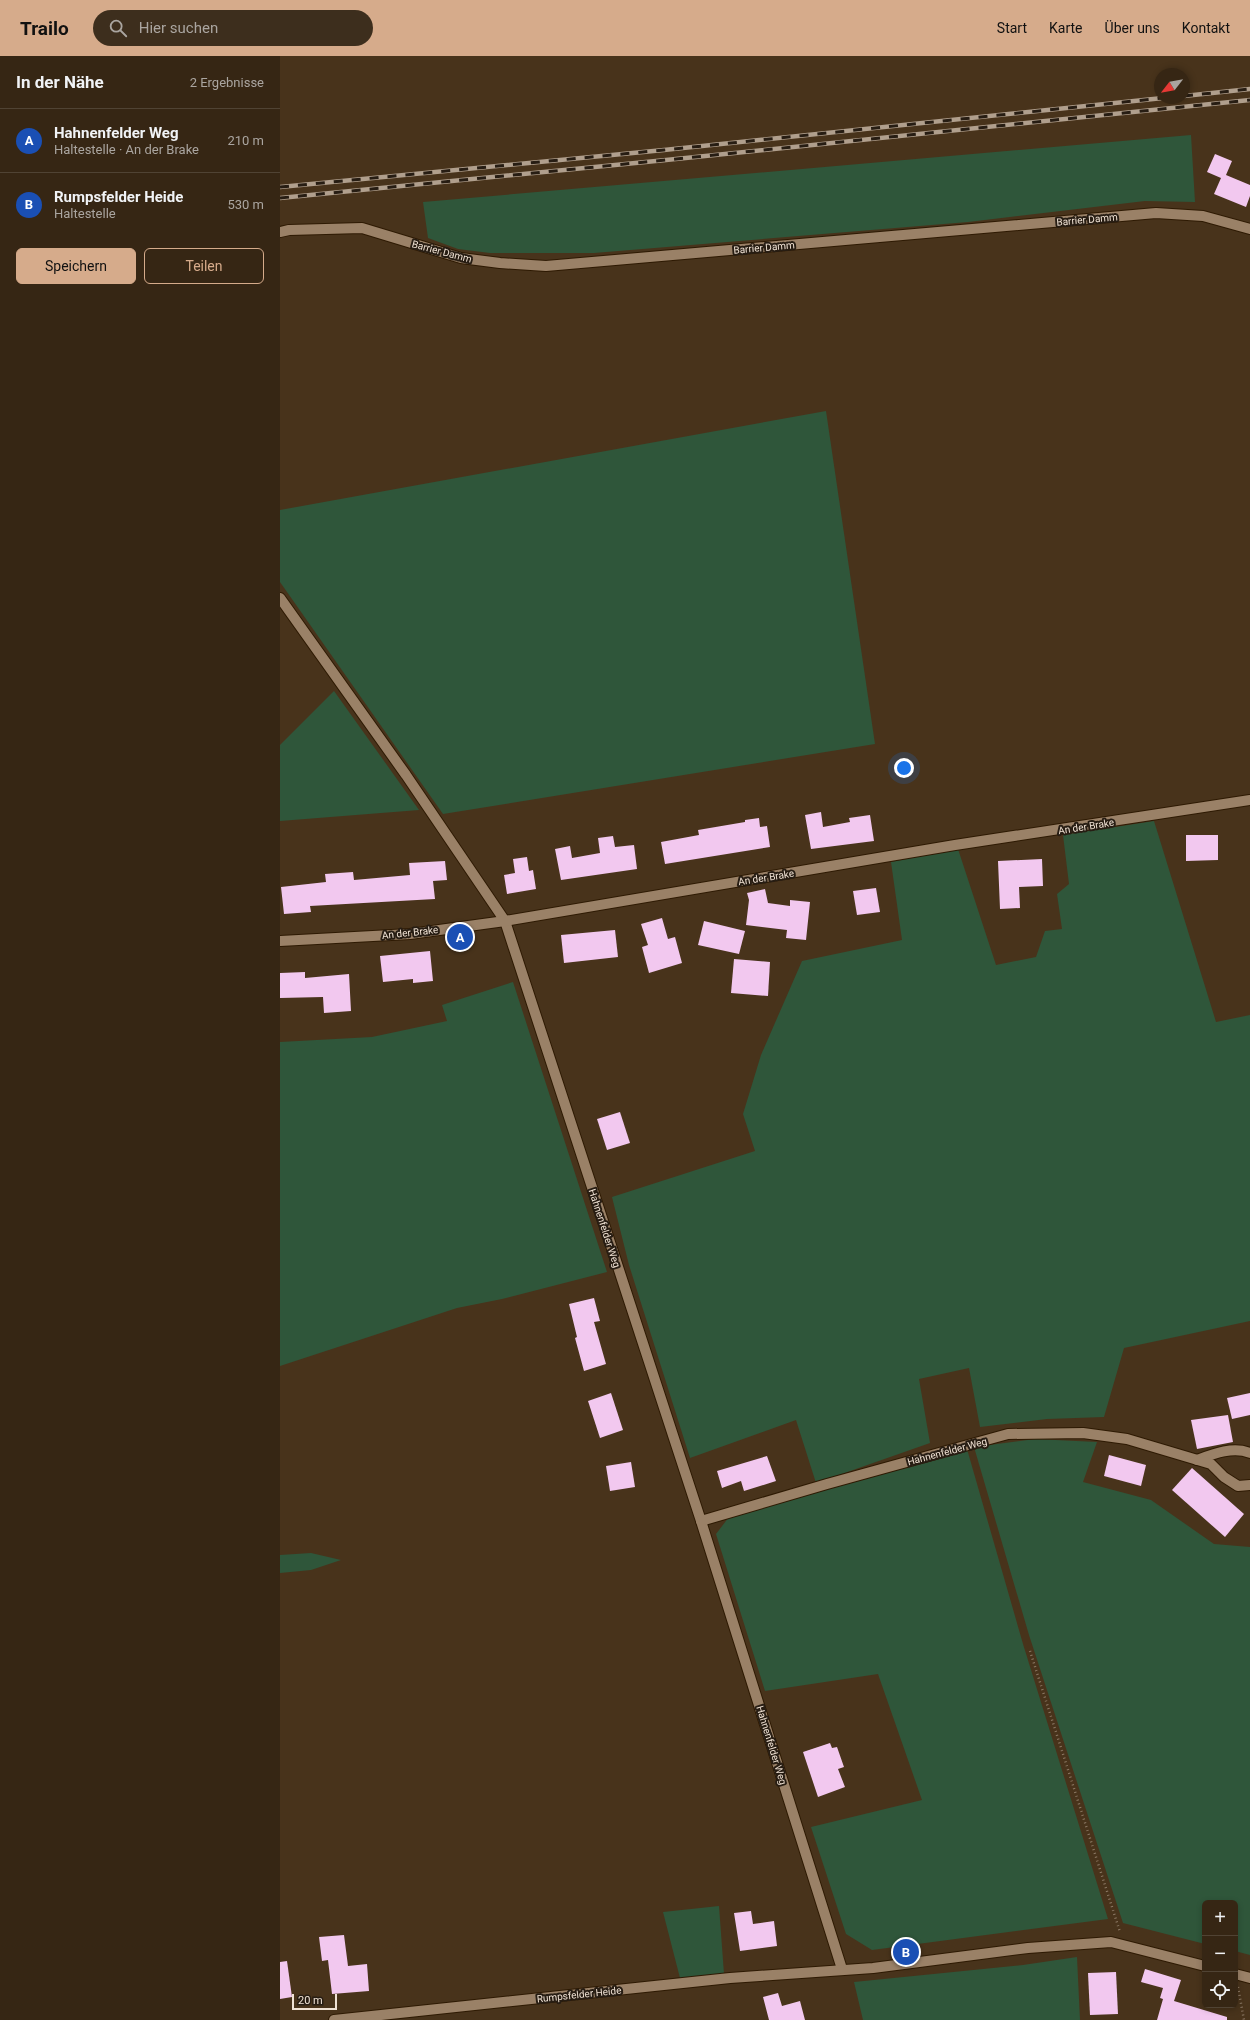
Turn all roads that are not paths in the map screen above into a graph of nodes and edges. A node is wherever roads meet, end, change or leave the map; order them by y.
1 (1250, 229) edge
2 (280, 232) edge
3 (280, 598) edge
4 (1250, 800) edge
5 (505, 921) junction
6 (280, 941) edge
7 (1250, 1453) edge
8 (1197, 1460) junction
9 (1250, 1485) edge
10 (701, 1521) junction
11 (1202, 1965) edge
12 (842, 1969) junction
13 (1238, 1975) edge
14 (1250, 1978) edge
15 (334, 2020) edge

1 - 2 street, Barrier Damm
3 - 5 street, Hahnenfelder Weg
4 - 5 street, An der Brake
5 - 6 street, An der Brake
5 - 10 street, Hahnenfelder Weg
7 - 8 street
8 - 9 street, Hahnenfelder Weg
8 - 10 street, Hahnenfelder Weg
10 - 12 street, Hahnenfelder Weg
11 - 12 street, Rumpsfelder Heide
12 - 15 street, Rumpsfelder Heide
13 - 14 street

